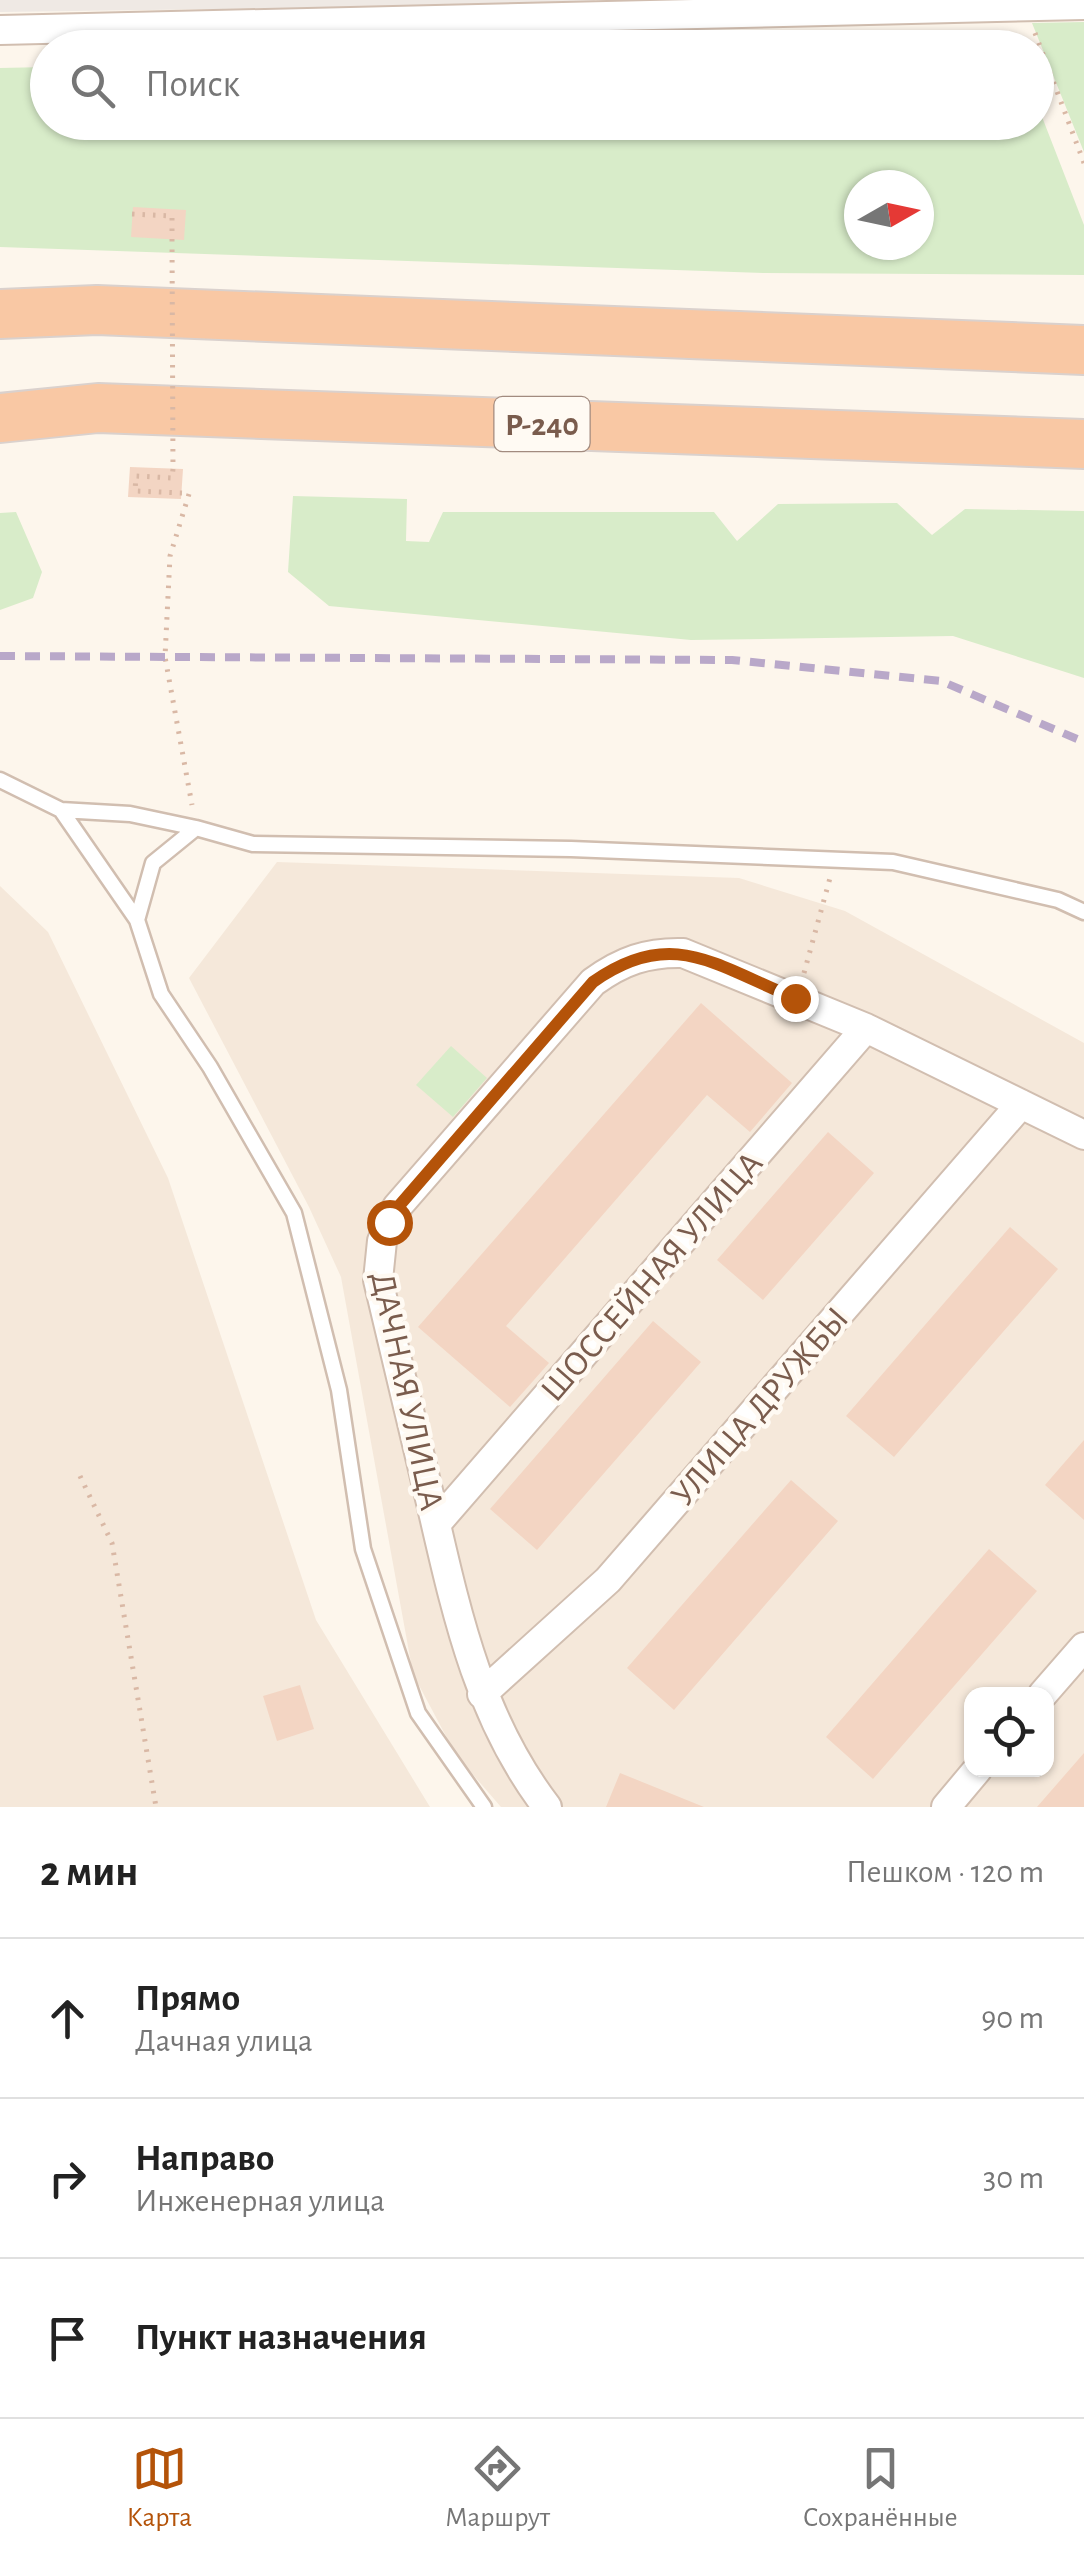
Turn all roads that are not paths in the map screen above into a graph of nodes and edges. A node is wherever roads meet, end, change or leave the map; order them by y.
1 (1084, 6) edge
2 (0, 30) edge
3 (0, 314) edge
4 (1084, 350) edge
5 (0, 418) edge
6 (1084, 444) edge
7 (0, 780) edge
8 (61, 810) junction
9 (196, 828) junction
10 (1084, 912) edge
11 (137, 920) junction
12 (866, 1028) junction
13 (1022, 1104) junction
14 (1084, 1135) edge
15 (436, 1524) junction
16 (1084, 1647) edge
17 (1048, 1687) edge
18 (482, 1694) junction
19 (971, 1777) edge
20 (484, 1807) edge
21 (547, 1807) edge
22 (946, 1807) edge

1 - 2 street
3 - 4 highway
5 - 6 highway, Р-240
7 - 8 lane
8 - 9 lane
8 - 11 lane
9 - 10 lane
9 - 11 lane
11 - 20 lane
12 - 13 street
12 - 15 street, ШОССЕЙНАЯ УЛИЦА
12 - 15 street, ДАЧНАЯ УЛИЦА
13 - 14 street
13 - 18 street, УЛИЦА ДРУЖБЫ
15 - 18 street, ДАЧНАЯ УЛИЦА
16 - 17 street
18 - 21 street, ДАЧНАЯ УЛИЦА
19 - 22 street

